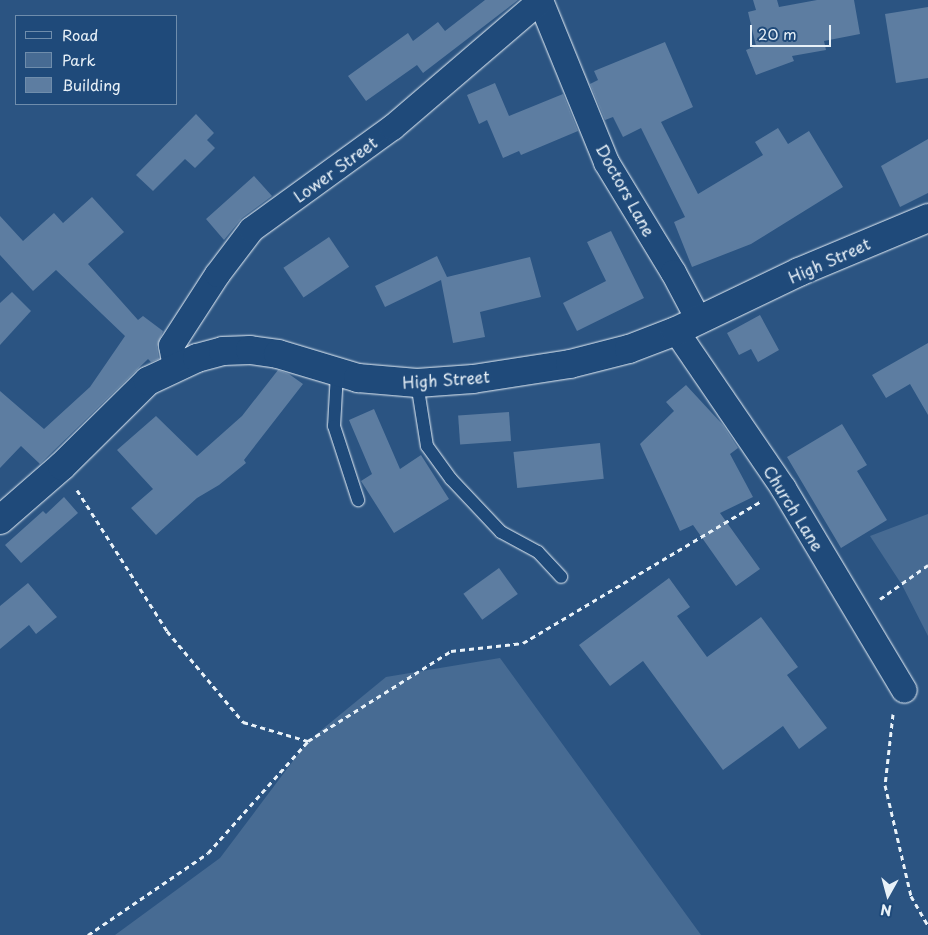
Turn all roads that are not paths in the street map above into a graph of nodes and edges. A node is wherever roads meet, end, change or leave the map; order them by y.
1 (540, 0) edge
2 (928, 218) edge
3 (687, 326) junction
4 (174, 366) junction
5 (337, 373) junction
6 (417, 383) junction
7 (358, 500) dead end
8 (0, 520) edge
9 (562, 577) dead end
10 (904, 690) road end

1 - 3 street, Doctors Lane
1 - 4 street, Lower Street
2 - 3 main road, High Street
3 - 6 main road, High Street
3 - 10 street, Church Lane
4 - 5 main road, High Street
4 - 8 main road, High Street
5 - 6 main road, High Street
5 - 7 lane
6 - 9 lane

